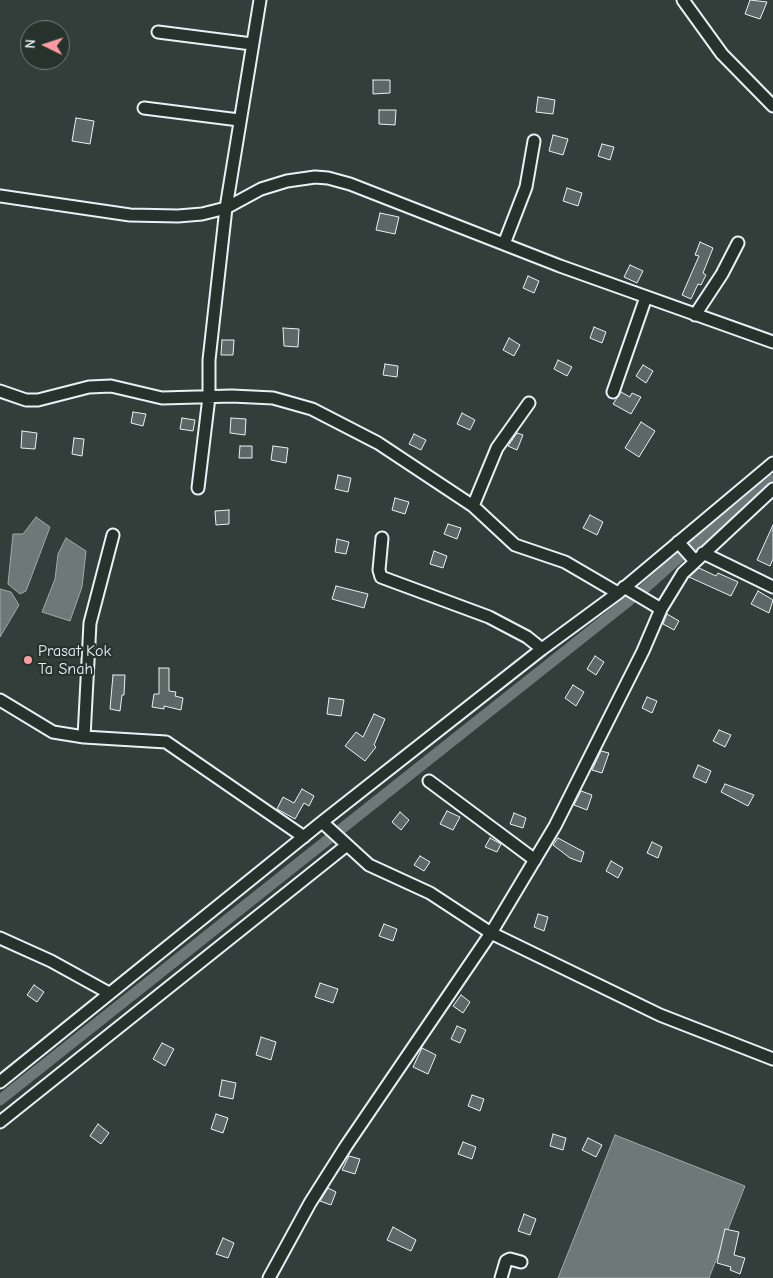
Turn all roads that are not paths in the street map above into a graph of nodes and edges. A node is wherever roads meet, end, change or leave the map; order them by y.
1 (260, 0) edge
2 (683, 0) edge
3 (158, 32) dead end
4 (252, 44) junction
5 (773, 106) edge
6 (144, 108) dead end
7 (239, 120) junction
8 (534, 142) dead end
9 (0, 196) edge
10 (226, 208) junction
11 (738, 243) dead end
12 (504, 244) junction
13 (646, 297) junction
14 (696, 315) junction
15 (773, 342) edge
16 (0, 391) edge
17 (613, 392) dead end
18 (209, 396) junction
19 (529, 403) dead end
20 (773, 463) edge
21 (198, 488) dead end
22 (773, 489) edge
23 (473, 506) junction
24 (113, 535) dead end
25 (382, 538) dead end
26 (678, 542) junction
27 (703, 553) junction
28 (694, 561) junction
29 (773, 587) edge
30 (621, 590) junction
31 (661, 608) junction
32 (542, 649) junction
33 (0, 700) edge
34 (84, 737) junction
35 (429, 782) dead end
36 (322, 822) junction
37 (304, 837) junction
38 (347, 845) junction
39 (534, 860) junction
40 (490, 933) junction
41 (0, 938) edge
42 (109, 993) junction
43 (773, 1060) edge
44 (0, 1082) edge
45 (0, 1122) edge
46 (521, 1262) dead end
47 (269, 1278) edge
48 (501, 1278) edge

1 - 4 street
2 - 5 street
3 - 4 street
4 - 7 street
6 - 7 street
7 - 10 street
8 - 12 street
9 - 10 street
10 - 12 street
10 - 18 street
11 - 14 street
12 - 13 street
13 - 14 street
13 - 17 street
14 - 15 street
16 - 18 street
18 - 21 street
18 - 23 street
19 - 23 street
20 - 26 street
22 - 27 street
23 - 30 street
24 - 34 street
25 - 32 street
26 - 28 street
26 - 30 street
27 - 28 street
27 - 29 street
28 - 31 street
30 - 31 street
30 - 32 street
31 - 39 street
32 - 36 street
33 - 34 street
34 - 37 street
35 - 39 street
36 - 37 street
36 - 38 street
37 - 42 street
38 - 40 street
38 - 45 street
39 - 40 street
40 - 43 street
40 - 47 street
41 - 42 street
42 - 44 street
46 - 48 street

